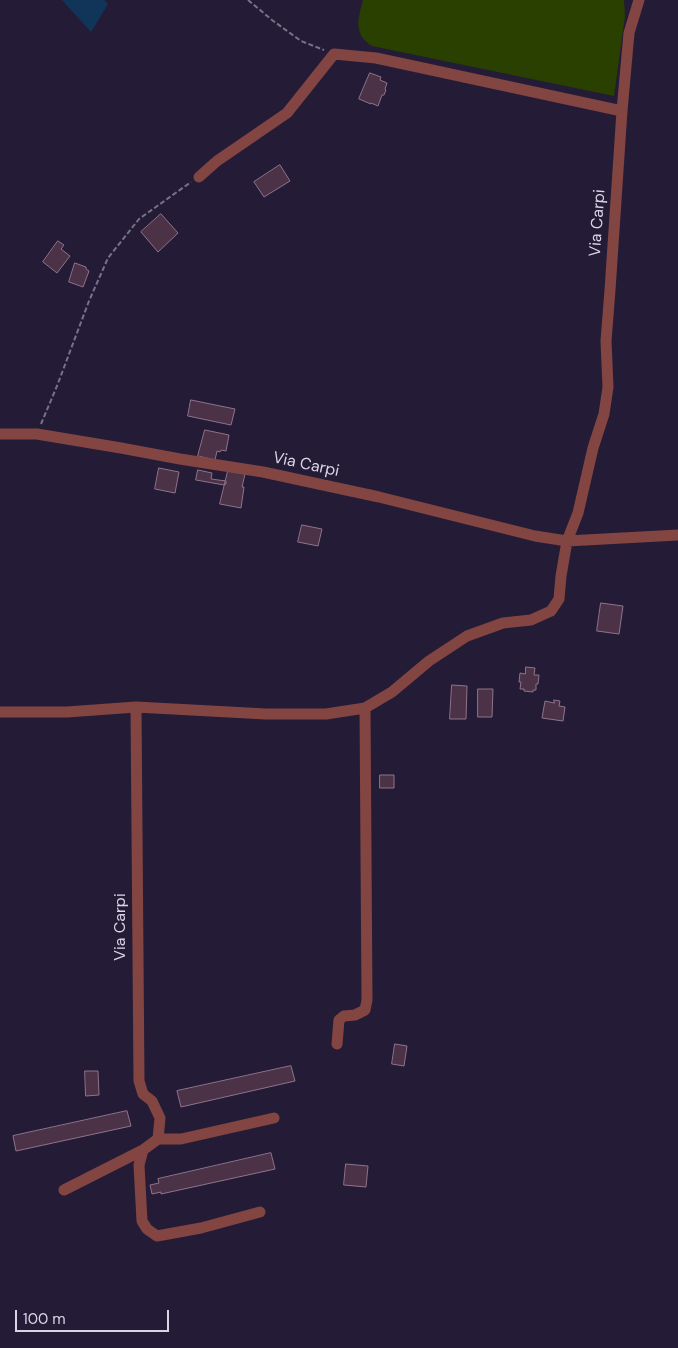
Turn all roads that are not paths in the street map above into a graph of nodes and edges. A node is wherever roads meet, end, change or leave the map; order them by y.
1 (639, 0) edge
2 (622, 111) junction
3 (200, 177) road end
4 (0, 434) edge
5 (678, 535) edge
6 (567, 541) junction
7 (136, 707) junction
8 (365, 708) junction
9 (0, 712) edge
10 (337, 1044) dead end
11 (274, 1118) dead end
12 (158, 1139) junction
13 (143, 1150) junction
14 (64, 1190) dead end
15 (260, 1212) dead end

1 - 2 street, Via Carpi
2 - 3 street
2 - 6 street, Via Carpi
4 - 6 street, Via Carpi
5 - 6 street
6 - 8 street, Via Carpi
7 - 8 street, Via Carpi
7 - 9 street, Via Carpi
7 - 12 street, Via Carpi
8 - 10 street
11 - 12 street
12 - 13 street
13 - 14 street
13 - 15 street

